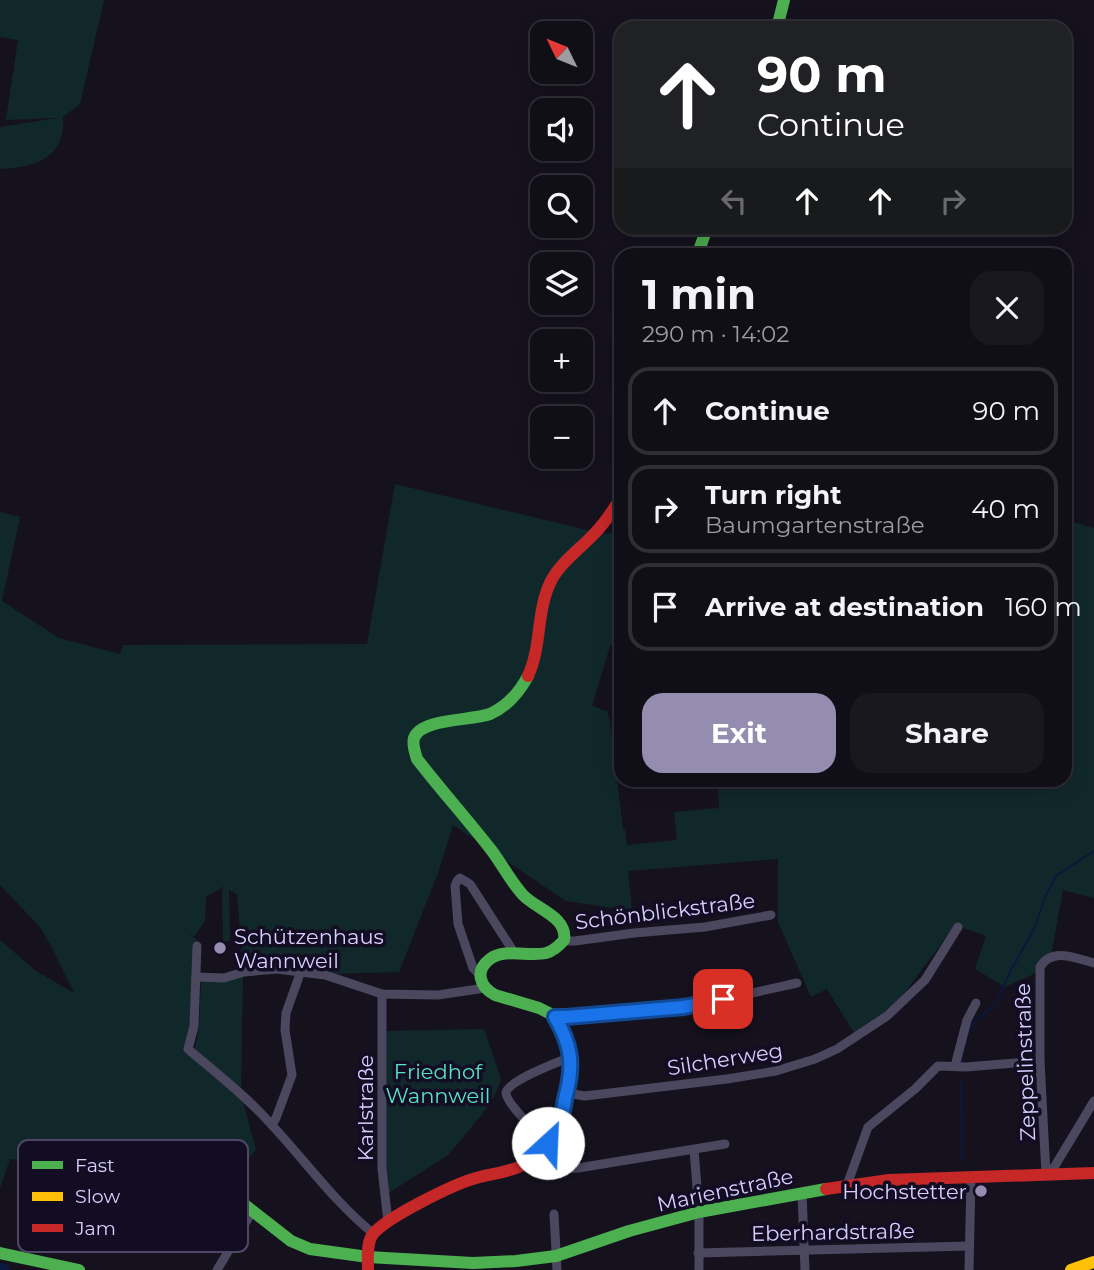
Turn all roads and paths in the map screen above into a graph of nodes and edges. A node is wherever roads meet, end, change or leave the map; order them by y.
1 (784, 0) edge
2 (779, 21) edge
3 (614, 508) edge
4 (771, 915) dead end
5 (958, 927) dead end
6 (564, 941) junction
7 (197, 946) dead end
8 (515, 954) junction
9 (1094, 963) edge
10 (301, 971) junction
11 (480, 975) junction
12 (196, 977) junction
13 (797, 983) dead end
14 (485, 988) junction
15 (382, 994) junction
16 (976, 1003) dead end
17 (555, 1017) junction
18 (571, 1057) junction
19 (1040, 1061) junction
20 (955, 1066) junction
21 (566, 1093) junction
22 (1094, 1101) edge
23 (272, 1125) junction
24 (548, 1143) junction
25 (725, 1144) dead end
26 (694, 1150) junction
27 (537, 1157) junction
28 (1094, 1173) edge
29 (1048, 1174) junction
30 (971, 1177) junction
31 (847, 1185) junction
32 (802, 1193) junction
33 (248, 1209) edge
34 (699, 1212) junction
35 (252, 1213) junction
36 (554, 1214) dead end
37 (248, 1220) edge
38 (388, 1222) junction
39 (374, 1234) junction
40 (969, 1246) junction
41 (804, 1250) junction
42 (228, 1252) edge
43 (0, 1253) edge
44 (698, 1253) junction
45 (556, 1256) junction
46 (1094, 1262) edge
47 (368, 1263) edge
48 (79, 1270) edge
49 (217, 1270) edge
50 (556, 1270) edge
51 (699, 1270) edge
52 (805, 1270) edge
53 (969, 1270) edge
54 (1071, 1270) edge

1 - 2 street
3 - 6 street
4 - 6 street, Schönblickstraße
5 - 21 street, Silcherweg
6 - 8 street
7 - 12 street
8 - 11 street
8 - 11 street
9 - 19 street, Zeppelinstraße
10 - 12 street
10 - 15 street
10 - 23 street
11 - 14 street
12 - 23 street
13 - 17 street
14 - 15 street
14 - 17 street
15 - 38 street, Karlstraße
16 - 20 street
17 - 18 street
18 - 21 street
18 - 24 street
19 - 20 street
19 - 29 street, Zeppelinstraße
20 - 31 street
21 - 24 street
22 - 29 street
23 - 39 street
24 - 27 street
25 - 26 street
26 - 27 street
26 - 34 street
27 - 38 street
28 - 29 street, Marienstraße
29 - 30 street, Marienstraße
30 - 31 street, Marienstraße
30 - 40 street
31 - 32 street, Marienstraße
32 - 34 street, Marienstraße
32 - 41 street
33 - 35 street, Marienstraße
34 - 44 street
34 - 45 street, Marienstraße
35 - 37 street
35 - 47 street, Marienstraße
36 - 45 street
38 - 39 street
39 - 47 street
40 - 41 street, Eberhardstraße
40 - 53 street
41 - 44 street, Eberhardstraße
41 - 52 street
42 - 49 street
43 - 48 street
44 - 51 street
45 - 47 street, Marienstraße
45 - 50 street
46 - 54 street

